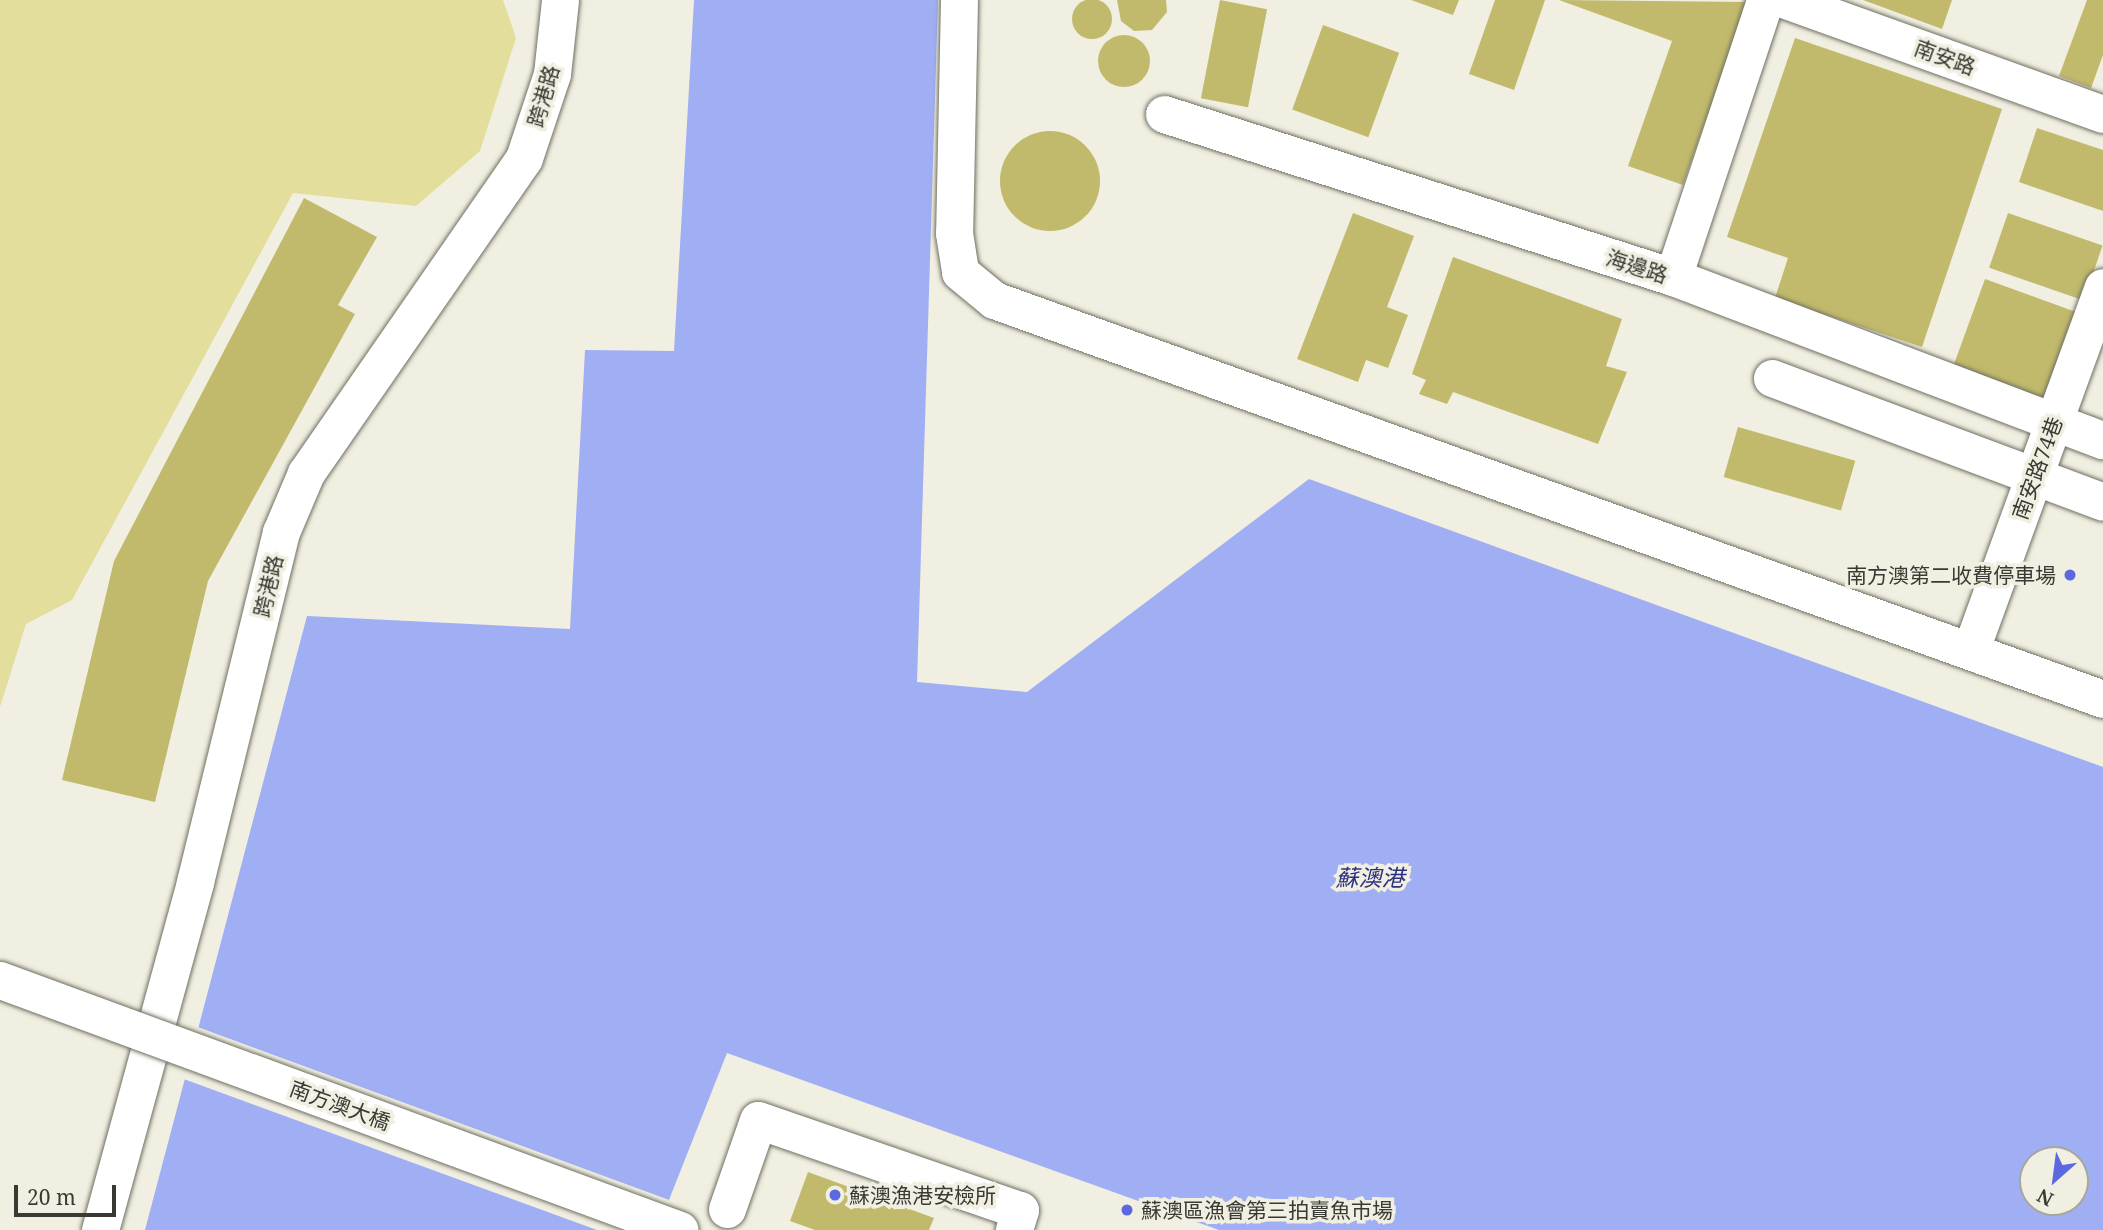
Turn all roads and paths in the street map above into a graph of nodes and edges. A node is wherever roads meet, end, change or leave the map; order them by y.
1 (560, 0) edge
2 (960, 0) edge
3 (1765, 0) edge
4 (1786, 0) edge
5 (1164, 114) dead end
6 (2103, 114) edge
7 (1673, 277) junction
8 (2103, 287) edge
9 (1772, 378) dead end
10 (2054, 421) junction
11 (2103, 440) edge
12 (2034, 474) junction
13 (2103, 502) edge
14 (1971, 649) junction
15 (2103, 699) edge
16 (0, 980) edge
17 (726, 1209) dead end
18 (100, 1230) edge
19 (680, 1230) edge
20 (1013, 1230) edge

1 - 18 street, 跨港路
2 - 14 street
3 - 7 street
4 - 6 street, 南安路
5 - 7 street, 海邊路
7 - 10 street, 海邊路
8 - 10 street, 南安路74巷
9 - 12 street
10 - 11 street, 海邊路
10 - 12 street, 南安路74巷
12 - 13 street
12 - 14 street, 南安路74巷
14 - 15 street
16 - 19 street, 南方澳大橋, bridge
17 - 20 street

